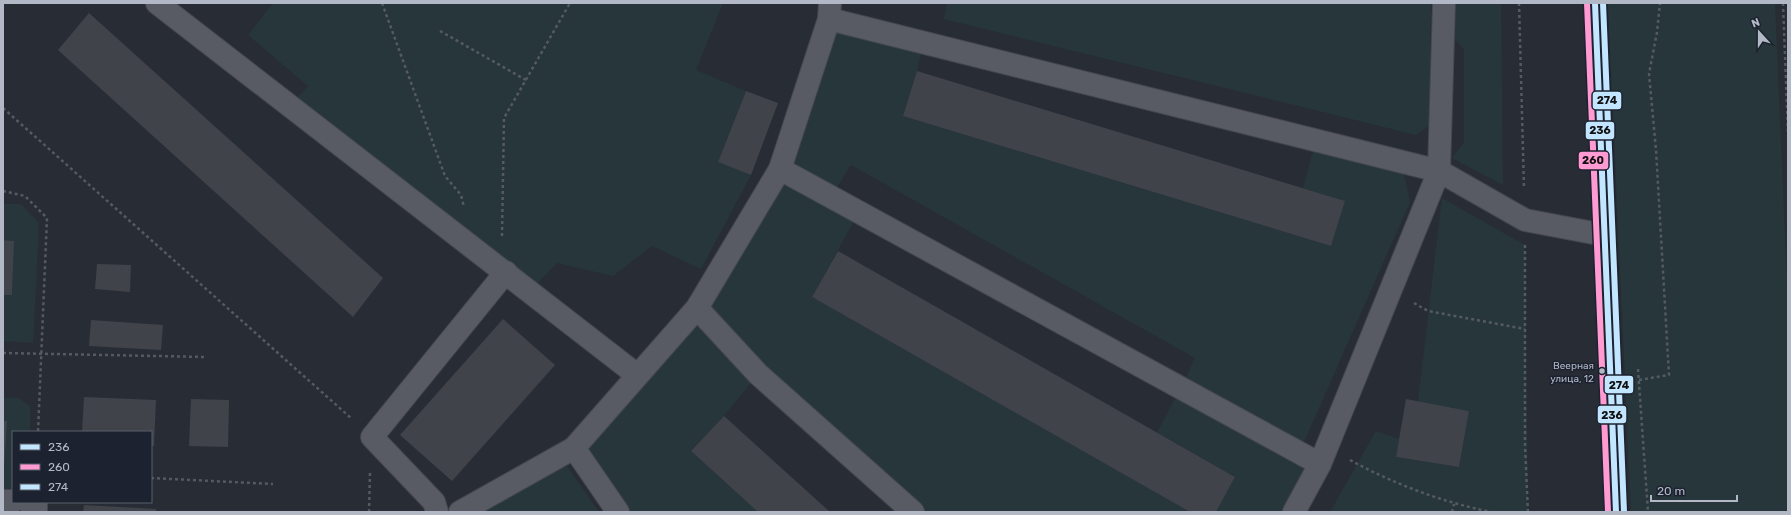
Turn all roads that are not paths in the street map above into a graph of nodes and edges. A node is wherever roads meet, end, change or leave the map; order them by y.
1 (157, 3) edge
2 (1444, 3) edge
3 (1594, 3) edge
4 (830, 11) edge
5 (780, 169) junction
6 (1439, 171) junction
7 (1604, 235) junction
8 (504, 270) junction
9 (697, 308) junction
10 (637, 375) junction
11 (574, 448) junction
12 (1323, 456) junction
13 (437, 512) edge
14 (460, 512) edge
15 (618, 512) edge
16 (914, 512) edge
17 (1294, 512) edge
18 (1616, 512) edge

1 - 8 street
2 - 6 street
3 - 7 street
4 - 5 street
4 - 6 street
5 - 9 street
5 - 12 street
6 - 7 street
6 - 12 street
7 - 18 street
8 - 10 street
8 - 13 street
9 - 10 street
9 - 16 street
10 - 11 street
11 - 14 street
11 - 15 street
12 - 17 street

